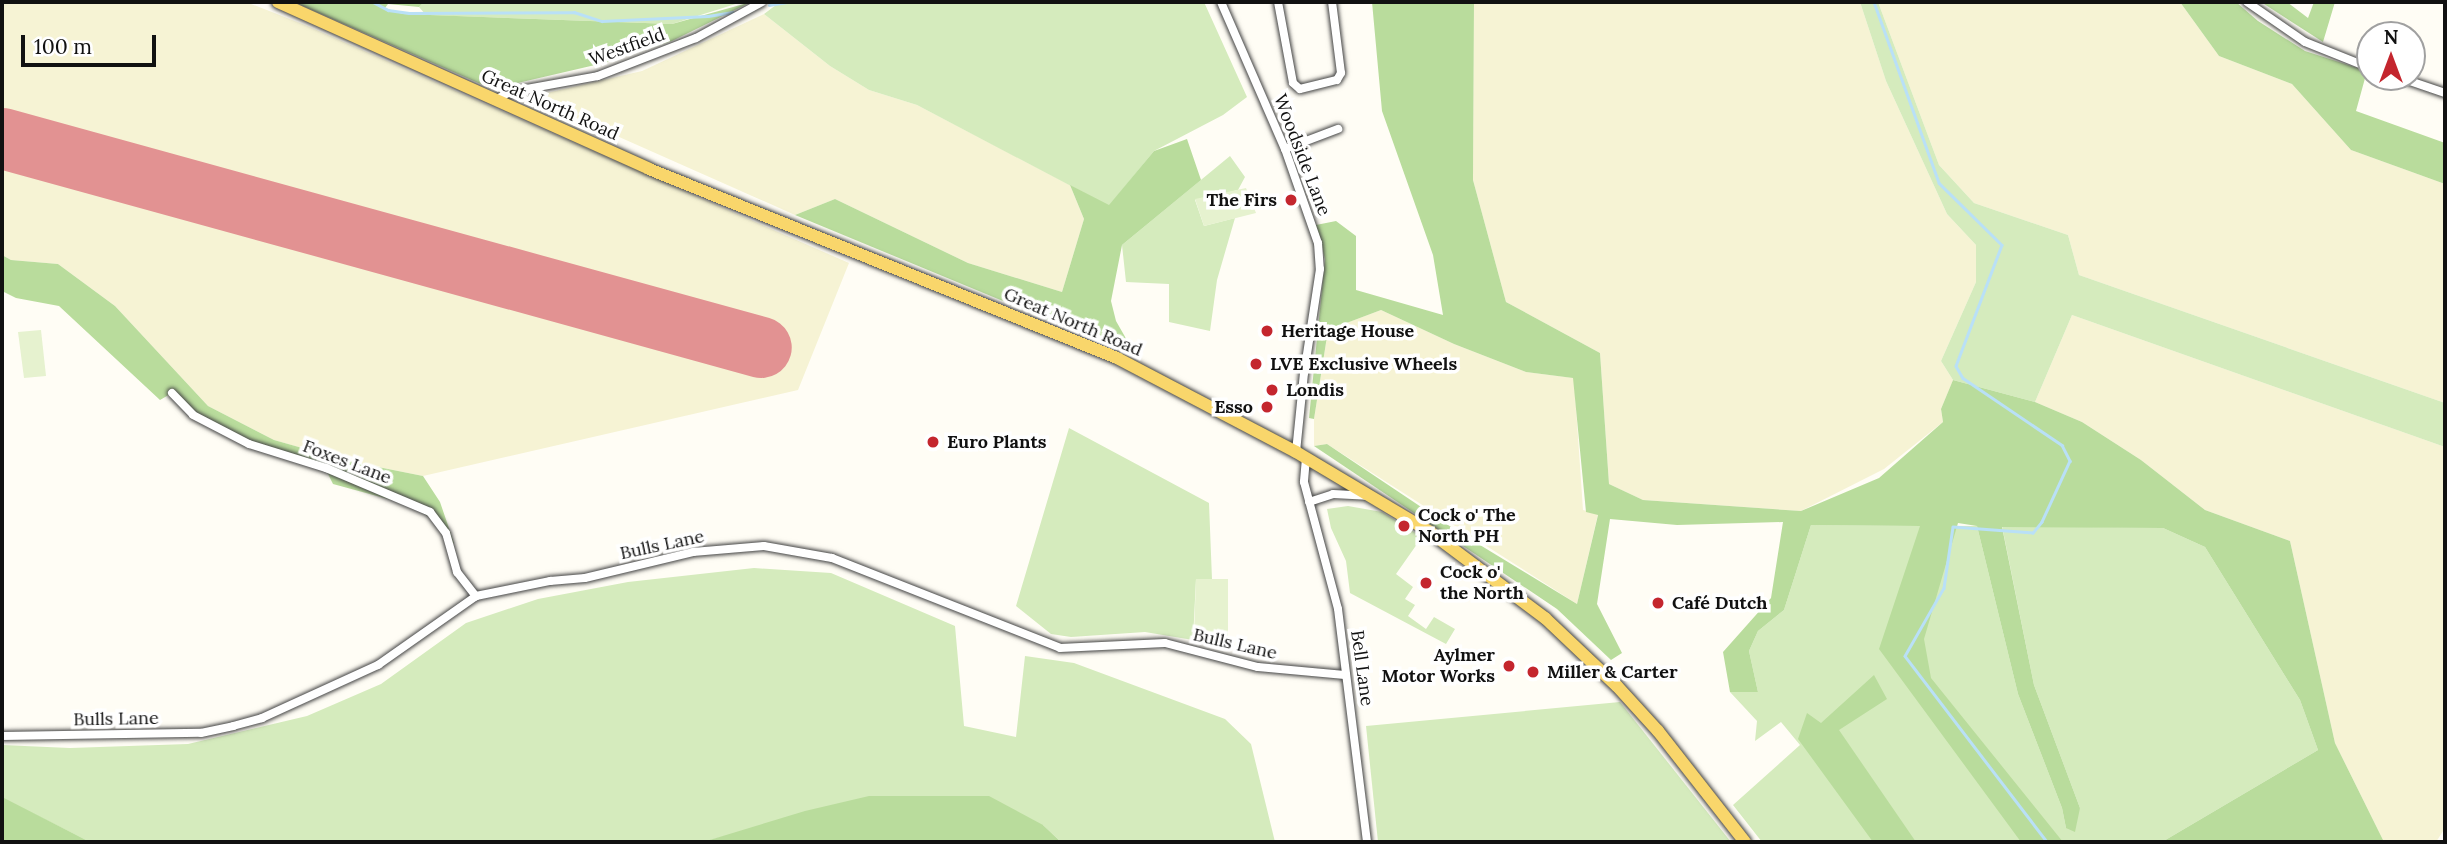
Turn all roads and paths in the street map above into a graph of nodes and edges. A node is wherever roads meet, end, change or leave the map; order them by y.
1 (278, 2) edge
2 (762, 2) edge
3 (1221, 2) edge
4 (1278, 2) edge
5 (1332, 2) edge
6 (2247, 2) edge
7 (2356, 62) edge
8 (2426, 87) edge
9 (2445, 93) edge
10 (495, 100) junction
11 (1338, 129) dead end
12 (1285, 149) junction
13 (172, 393) dead end
14 (1301, 455) junction
15 (1373, 496) junction
16 (1309, 502) junction
17 (475, 596) junction
18 (1345, 675) junction
19 (2, 736) edge
20 (1367, 842) edge
21 (1745, 842) edge

1 - 10 main road, Great North Road
2 - 10 street, Westfield
3 - 12 street, Woodside Lane
4 - 5 street
6 - 7 street
8 - 9 street
10 - 14 main road, Great North Road
11 - 12 street
12 - 14 street, Woodside Lane
13 - 17 street, Foxes Lane
14 - 15 main road, Great North Road
14 - 16 street, Bell Lane
15 - 16 street
15 - 21 main road, Great North Road
16 - 18 street, Bell Lane
17 - 18 street, Bulls Lane
17 - 19 street, Bulls Lane
18 - 20 street, Bell Lane

